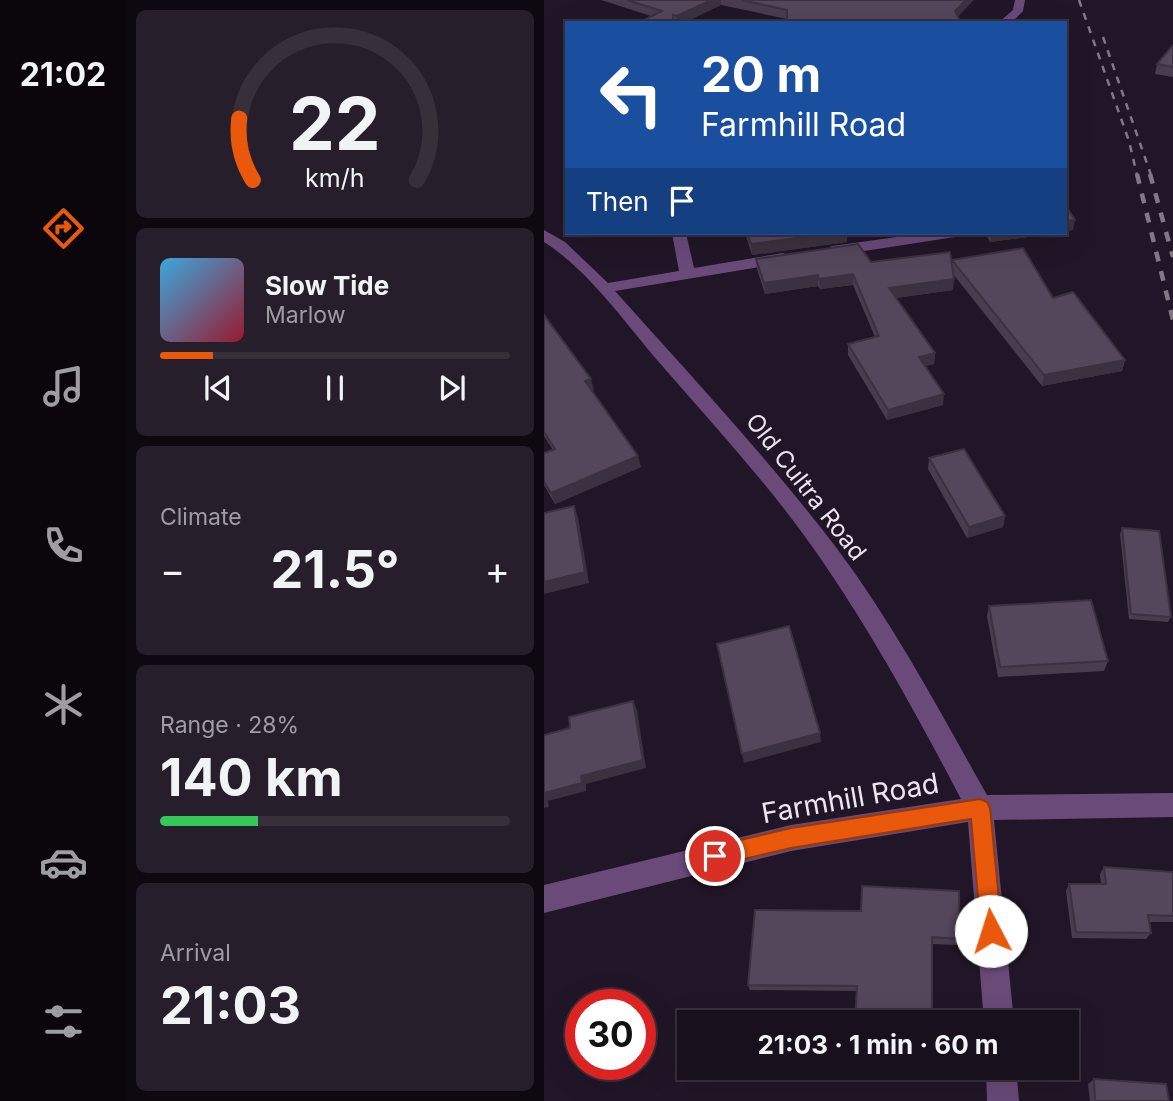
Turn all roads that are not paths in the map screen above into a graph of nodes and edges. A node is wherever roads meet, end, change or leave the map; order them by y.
1 (1020, 0) edge
2 (1007, 21) edge
3 (544, 235) edge
4 (679, 235) edge
5 (942, 235) edge
6 (821, 253) edge
7 (794, 256) edge
8 (687, 272) junction
9 (604, 288) junction
10 (1169, 805) edge
11 (980, 808) junction
12 (544, 899) edge
13 (998, 1010) edge
14 (1002, 1080) edge
15 (1003, 1101) edge

1 - 2 street
3 - 9 street, Old Cultra Road
4 - 8 street
5 - 6 street
7 - 8 street
8 - 9 street
9 - 11 street, Old Cultra Road
10 - 11 street, Farmhill Road
11 - 12 street, Farmhill Road
11 - 13 street
14 - 15 street

